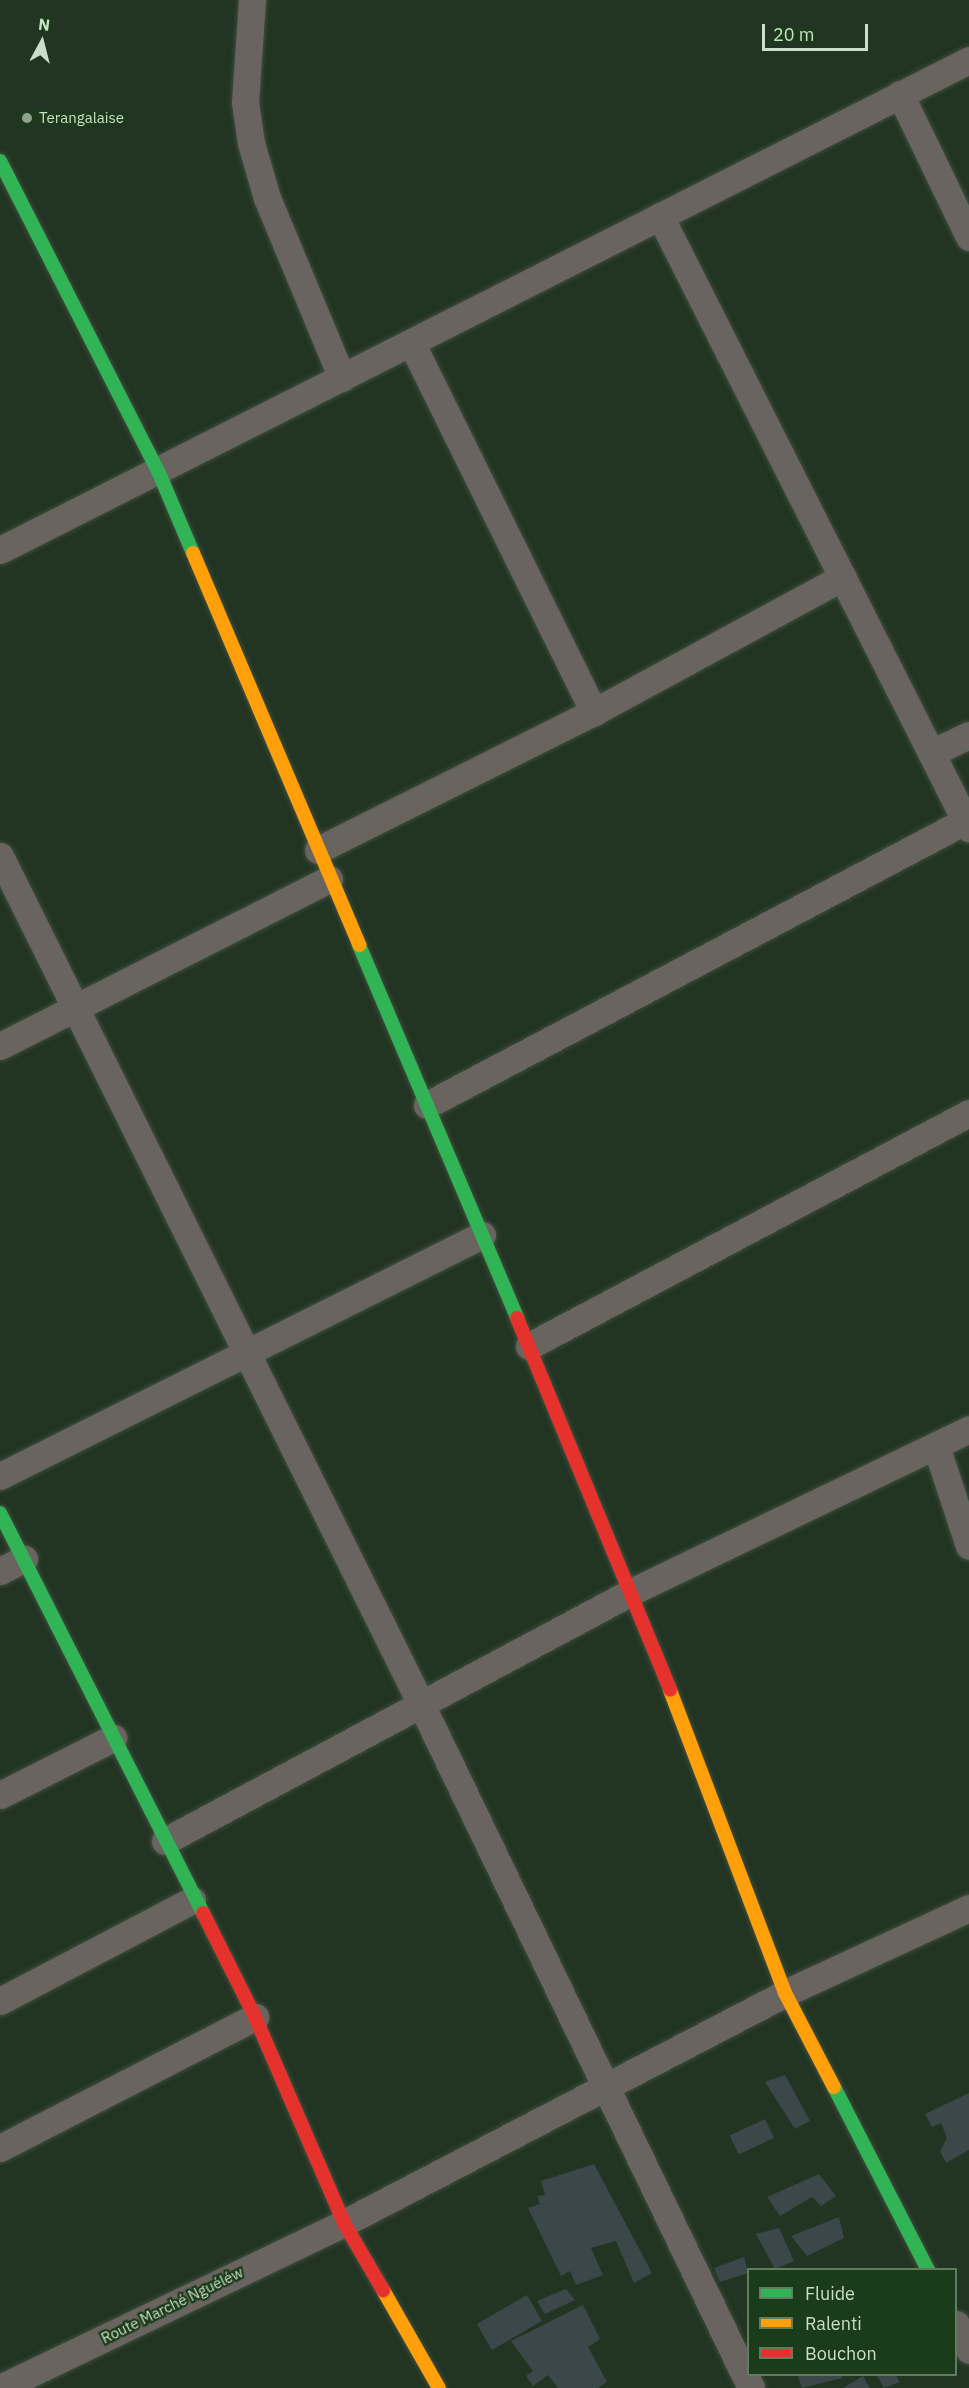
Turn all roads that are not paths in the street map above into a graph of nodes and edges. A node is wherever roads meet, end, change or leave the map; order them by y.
1 (252, 0) edge
2 (969, 60) edge
3 (900, 94) junction
4 (0, 161) edge
5 (6, 192) edge
6 (660, 216) junction
7 (969, 237) edge
8 (412, 344) junction
9 (342, 378) junction
10 (159, 473) junction
11 (0, 550) edge
12 (843, 577) junction
13 (594, 712) junction
14 (969, 735) edge
15 (931, 753) junction
16 (967, 824) edge
17 (318, 850) junction
18 (0, 856) edge
19 (329, 879) junction
20 (76, 1011) junction
21 (0, 1046) edge
22 (427, 1105) junction
23 (969, 1113) edge
24 (482, 1235) junction
25 (529, 1346) junction
26 (245, 1356) junction
27 (969, 1429) edge
28 (936, 1446) junction
29 (0, 1476) edge
30 (0, 1513) edge
31 (969, 1546) edge
32 (12, 1565) edge
33 (633, 1591) junction
34 (423, 1708) junction
35 (113, 1738) junction
36 (0, 1795) edge
37 (165, 1841) junction
38 (192, 1900) junction
39 (969, 1908) edge
40 (785, 1993) junction
41 (0, 2001) edge
42 (255, 2017) junction
43 (609, 2089) junction
44 (0, 2148) edge
45 (344, 2223) junction
46 (927, 2268) edge
47 (957, 2324) edge
48 (969, 2350) edge
49 (0, 2388) edge
50 (439, 2388) edge
51 (751, 2388) edge

1 - 9 street
2 - 3 street
3 - 6 street
3 - 7 street
4 - 5 street
5 - 10 street
6 - 8 street
6 - 12 street
8 - 9 street
8 - 13 street
9 - 10 street
10 - 11 street
10 - 17 street
12 - 13 street
12 - 15 street
13 - 17 street
14 - 15 street
15 - 16 street
16 - 22 street
17 - 19 street
18 - 20 street
19 - 20 street
19 - 22 street
20 - 21 street
20 - 26 street
22 - 24 street
23 - 25 street
24 - 25 street
24 - 26 street
25 - 33 street
26 - 29 street
26 - 34 street
27 - 28 street
28 - 31 street
28 - 33 street
30 - 32 street
32 - 35 street
33 - 34 street
33 - 40 street
34 - 37 street
34 - 43 street
35 - 36 street
35 - 37 street
37 - 38 street
38 - 41 street
38 - 42 street
39 - 40 street, Route Marché Nguéléw
40 - 43 street, Route Marché Nguéléw
40 - 46 street
42 - 44 street
42 - 45 street
43 - 45 street, Route Marché Nguéléw
43 - 51 street
45 - 49 street, Route Marché Nguéléw
45 - 50 street
47 - 48 street

